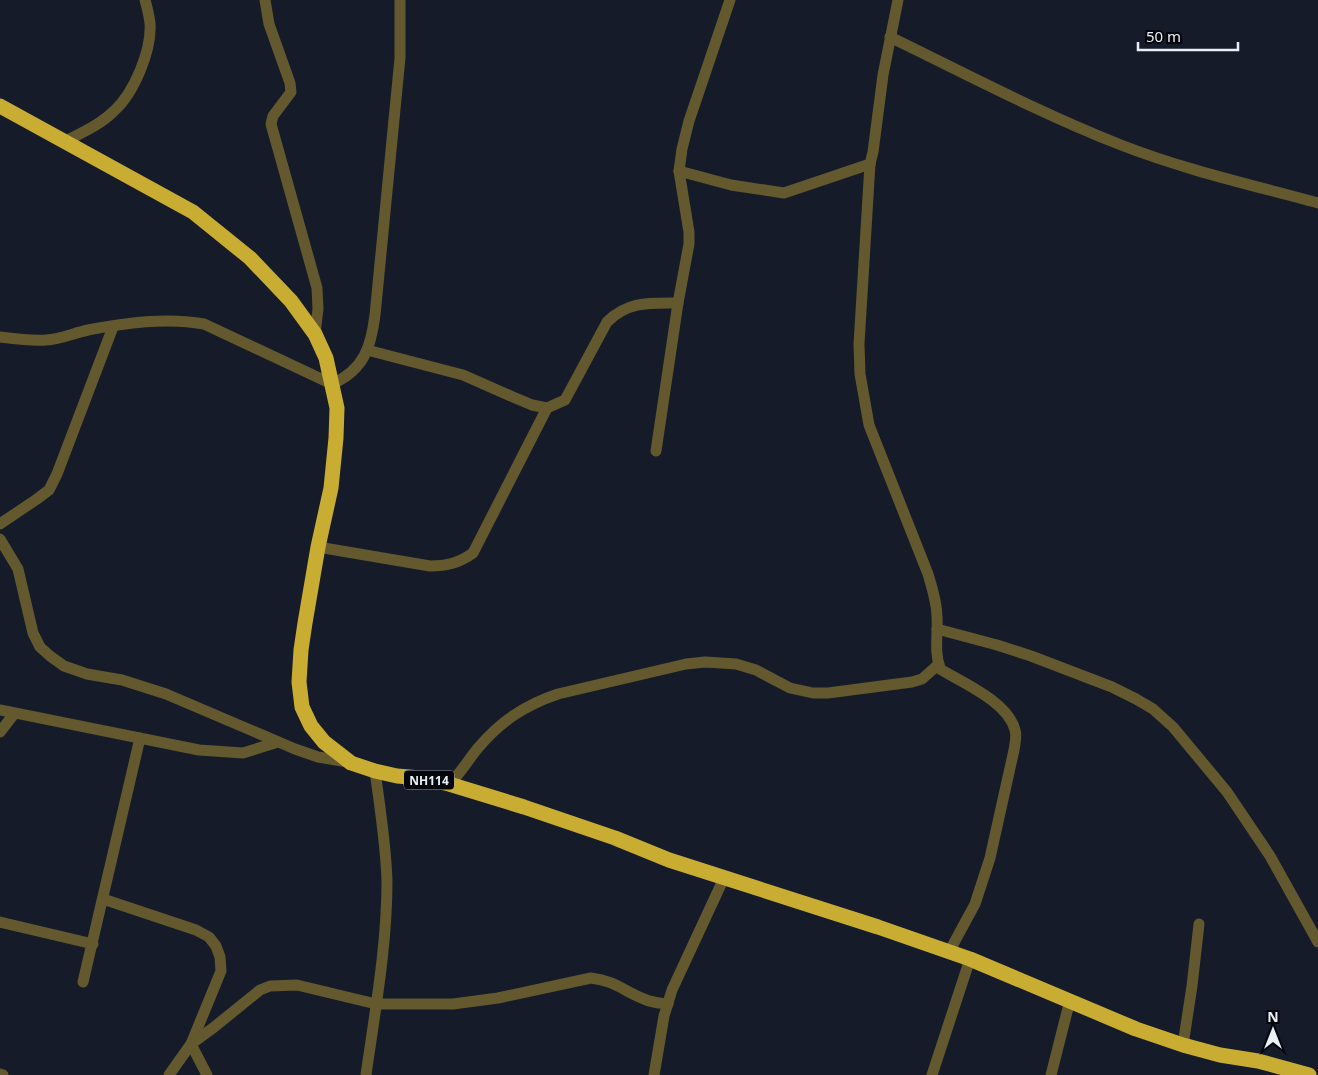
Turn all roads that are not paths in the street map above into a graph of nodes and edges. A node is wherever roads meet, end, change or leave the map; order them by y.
1 (145, 0) edge
2 (265, 0) edge
3 (400, 0) edge
4 (730, 0) edge
5 (898, 0) edge
6 (890, 37) junction
7 (0, 106) edge
8 (64, 142) junction
9 (870, 164) junction
10 (679, 171) junction
11 (1318, 204) edge
12 (678, 303) junction
13 (113, 327) junction
14 (315, 334) junction
15 (0, 337) edge
16 (367, 350) junction
17 (332, 384) junction
18 (547, 408) junction
19 (656, 451) dead end
20 (0, 524) edge
21 (0, 539) edge
22 (318, 546) junction
23 (937, 629) junction
24 (939, 664) junction
25 (0, 710) edge
26 (14, 714) junction
27 (0, 732) edge
28 (140, 738) junction
29 (278, 742) junction
30 (351, 763) junction
31 (375, 771) junction
32 (449, 784) junction
33 (724, 878) junction
34 (103, 899) junction
35 (0, 922) edge
36 (1199, 924) dead end
37 (1318, 942) edge
38 (93, 944) junction
39 (949, 952) junction
40 (970, 959) junction
41 (83, 982) dead end
42 (1070, 1000) junction
43 (376, 1004) junction
44 (668, 1004) junction
45 (192, 1044) junction
46 (1183, 1045) junction
47 (0, 1074) edge
48 (4, 1075) edge
49 (169, 1075) edge
50 (207, 1075) edge
51 (366, 1075) edge
52 (654, 1075) edge
53 (932, 1075) edge
54 (1051, 1075) edge
55 (1309, 1075) edge

1 - 8 street
2 - 14 street
3 - 16 street
4 - 10 street
5 - 6 street
6 - 9 street
6 - 11 street
7 - 8 highway, NH114
8 - 14 highway, NH114
9 - 10 street
9 - 23 street
10 - 12 street
12 - 18 street
12 - 19 street
13 - 15 street
13 - 17 street
13 - 20 street
14 - 17 highway, NH114
16 - 17 street
16 - 18 street
17 - 22 highway, NH114
18 - 22 street
21 - 29 street
22 - 30 highway, NH114
23 - 24 street
23 - 37 street
24 - 32 street
24 - 39 street
25 - 26 street
26 - 27 street
26 - 28 street
28 - 29 street
28 - 34 street
29 - 30 street
30 - 31 highway, NH114
31 - 32 highway, NH114
31 - 43 street
32 - 33 highway, NH114
33 - 39 highway, NH114
33 - 44 street
34 - 38 street
34 - 45 street
35 - 38 street
36 - 46 street
38 - 41 street
39 - 40 highway, NH114
40 - 42 highway, NH114
40 - 53 street
42 - 46 highway, NH114
42 - 54 street
43 - 44 street
43 - 45 street
43 - 51 street
44 - 52 street
45 - 49 street
45 - 50 street
46 - 55 highway, NH114
47 - 48 street

